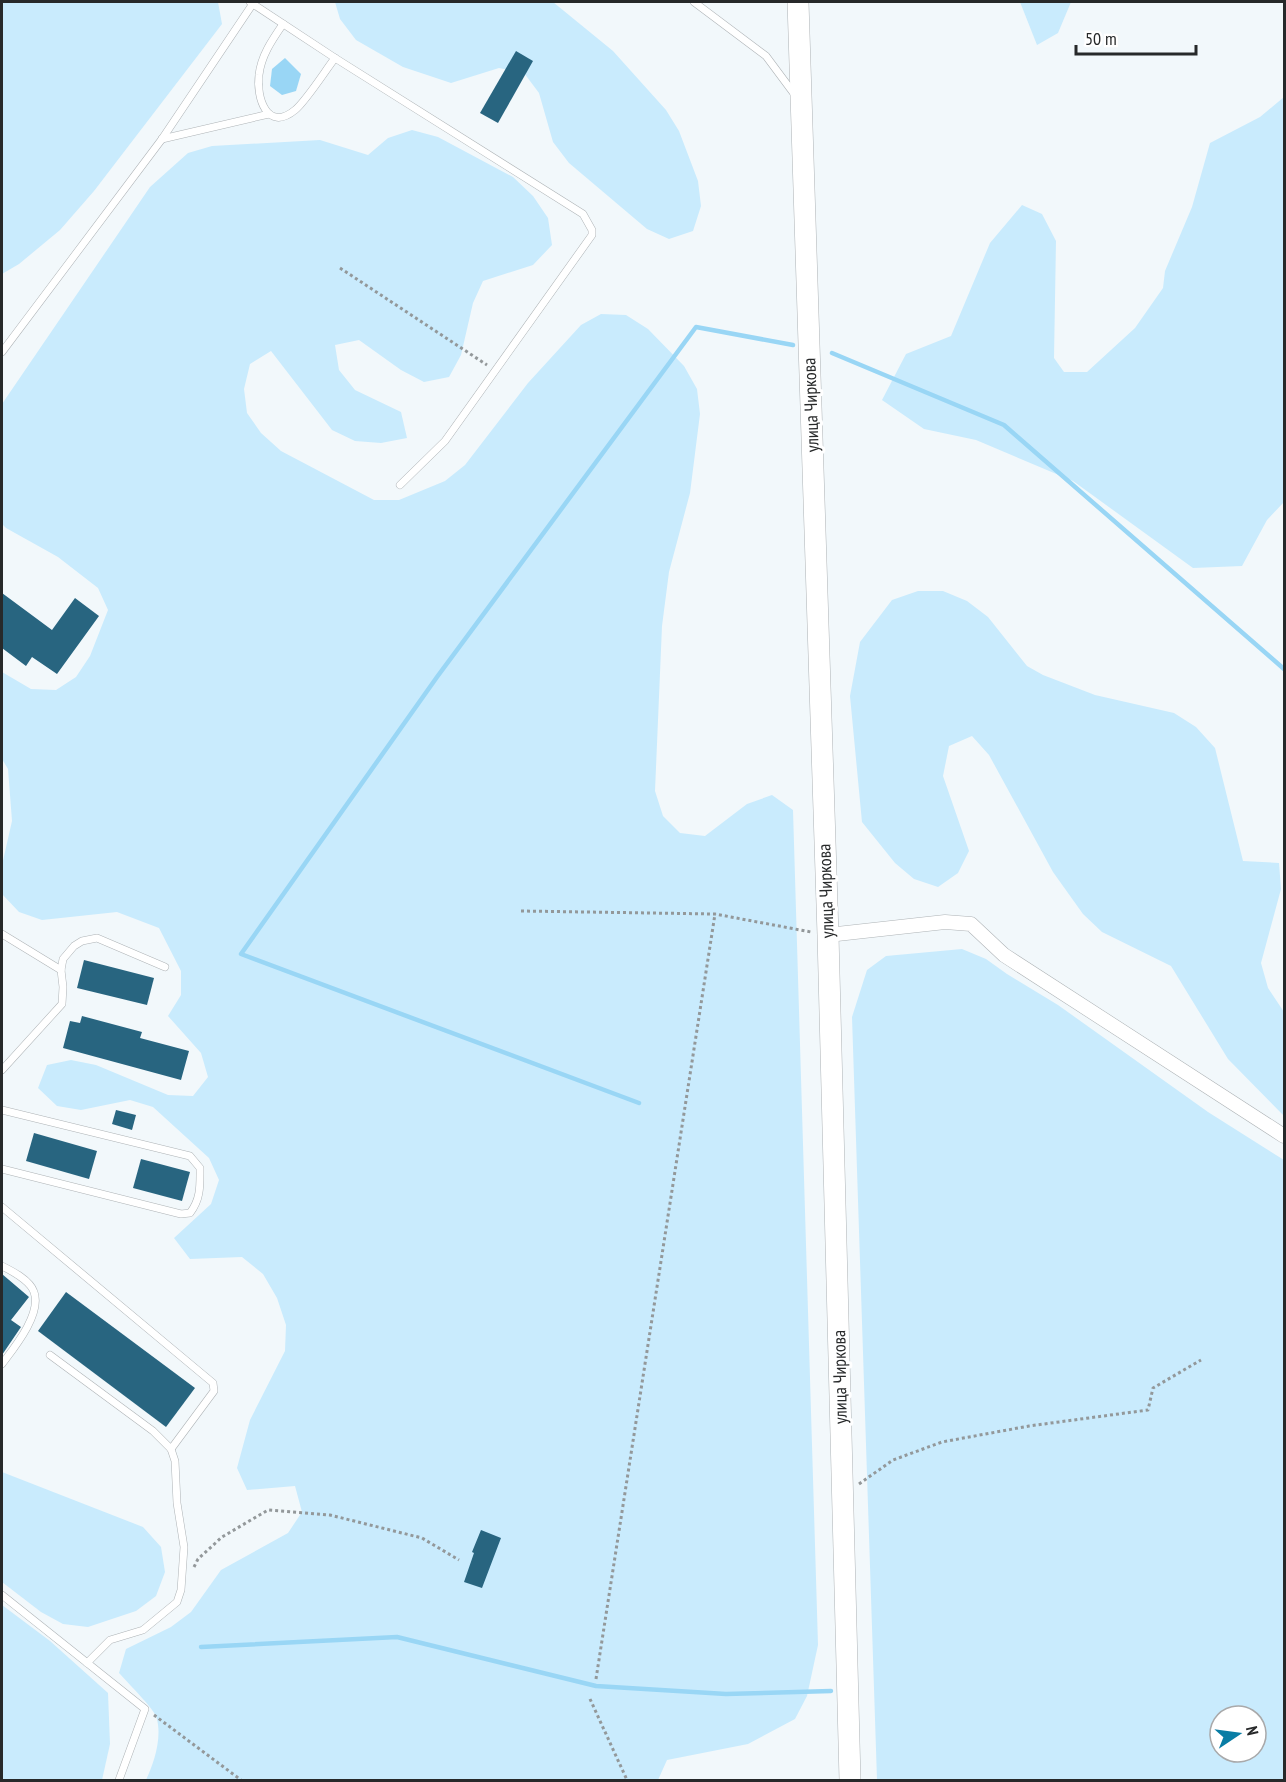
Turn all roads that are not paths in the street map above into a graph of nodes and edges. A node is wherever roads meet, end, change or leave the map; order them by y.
1 (253, 2) edge
2 (694, 2) edge
3 (798, 2) edge
4 (283, 24) junction
5 (335, 58) junction
6 (801, 103) junction
7 (269, 114) junction
8 (162, 140) junction
9 (2, 352) edge
10 (400, 485) dead end
11 (2, 934) edge
12 (828, 935) junction
13 (165, 967) dead end
14 (61, 970) junction
15 (2, 1070) edge
16 (2, 1110) edge
17 (1284, 1136) edge
18 (2, 1169) edge
19 (2, 1207) edge
20 (2, 1266) edge
21 (50, 1355) dead end
22 (2, 1364) edge
23 (171, 1449) junction
24 (2, 1595) edge
25 (87, 1663) junction
26 (119, 1780) edge
27 (850, 1780) edge

1 - 4 lane
1 - 8 lane
2 - 6 lane
3 - 6 main road, улица Чиркова
4 - 5 lane
4 - 7 lane
5 - 7 lane
5 - 10 lane
6 - 12 main road, улица Чиркова
7 - 8 lane
8 - 9 lane
11 - 14 lane
12 - 17 street
12 - 27 main road, улица Чиркова
13 - 14 lane
14 - 15 lane
16 - 18 lane
19 - 23 lane
20 - 22 lane
21 - 23 lane
23 - 25 lane
24 - 25 lane
25 - 26 lane

